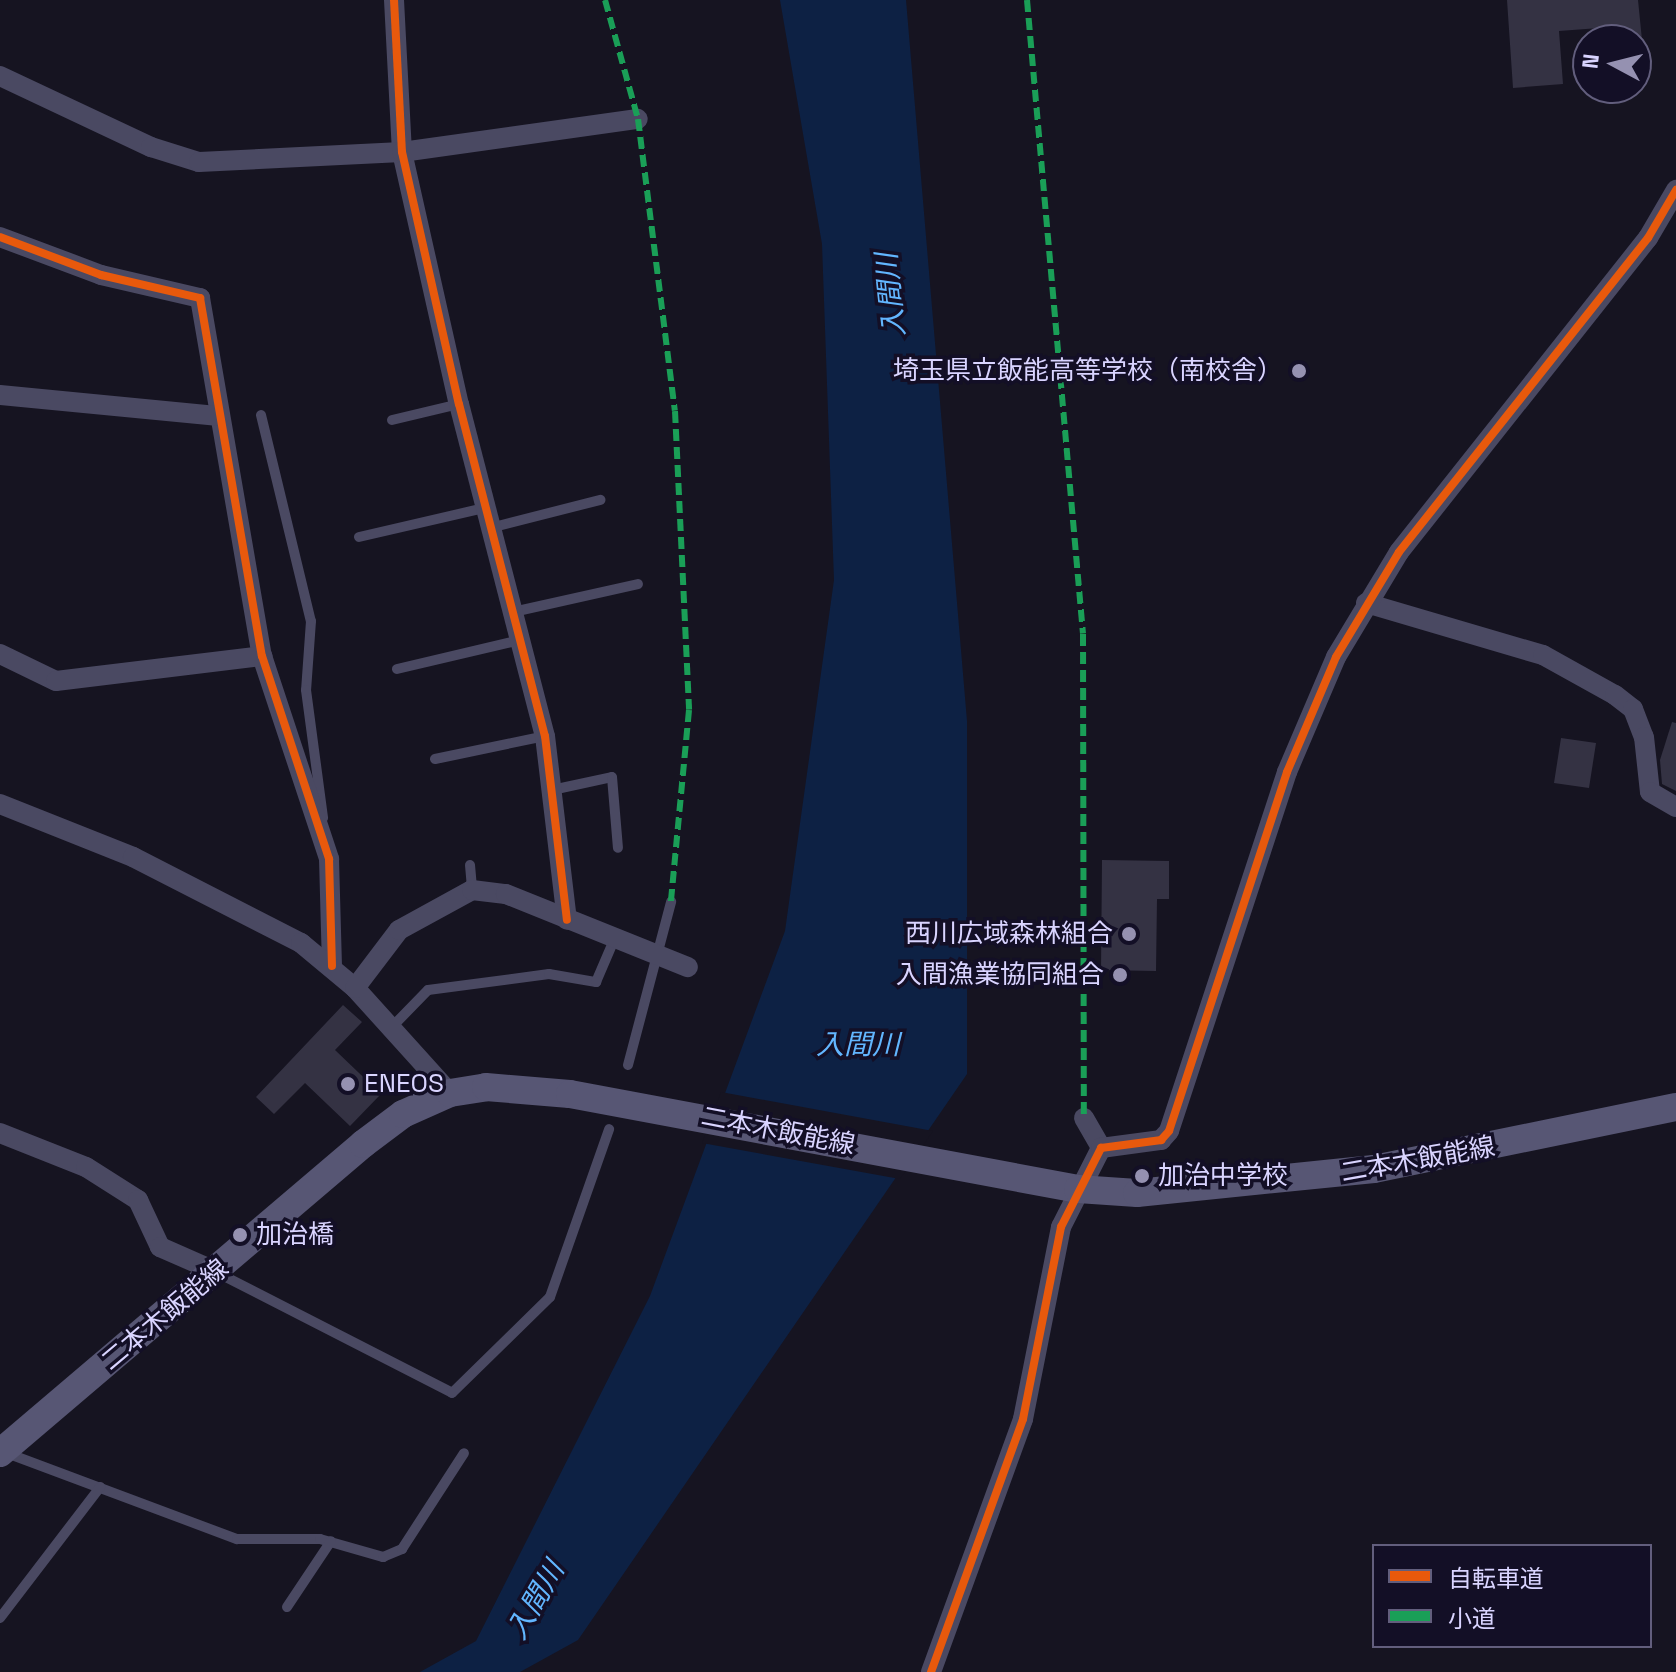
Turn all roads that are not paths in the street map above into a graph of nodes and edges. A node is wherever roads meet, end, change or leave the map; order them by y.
1 (394, 0) edge
2 (0, 76) edge
3 (638, 119) dead end
4 (402, 152) junction
5 (1676, 190) edge
6 (0, 237) edge
7 (0, 395) edge
8 (459, 404) junction
9 (261, 415) dead end
10 (219, 416) junction
11 (392, 420) dead end
12 (600, 500) dead end
13 (488, 518) junction
14 (359, 537) dead end
15 (638, 584) dead end
16 (1366, 603) junction
17 (513, 612) junction
18 (520, 640) junction
19 (0, 654) edge
20 (262, 656) junction
21 (397, 669) dead end
22 (545, 736) junction
23 (435, 759) dead end
24 (552, 790) junction
25 (0, 804) edge
26 (1676, 807) edge
27 (618, 848) dead end
28 (329, 859) junction
29 (470, 865) dead end
30 (472, 890) junction
31 (671, 902) dead end
32 (567, 920) junction
33 (614, 940) junction
34 (657, 959) junction
35 (332, 966) junction
36 (688, 967) dead end
37 (355, 988) junction
38 (391, 1028) junction
39 (628, 1065) dead end
40 (450, 1093) junction
41 (1676, 1107) edge
42 (1084, 1118) dead end
43 (609, 1129) dead end
44 (0, 1133) edge
45 (1101, 1148) junction
46 (1078, 1189) junction
47 (217, 1272) junction
48 (1, 1452) edge
49 (464, 1453) dead end
50 (100, 1487) junction
51 (331, 1541) junction
52 (287, 1607) dead end
53 (0, 1618) edge
54 (931, 1672) edge

1 - 4 street
2 - 4 street
3 - 4 street
4 - 8 street
5 - 16 street
6 - 10 street
7 - 10 street
8 - 11 lane
8 - 13 street
9 - 28 lane
10 - 20 street
12 - 13 lane
13 - 14 lane
13 - 17 street
15 - 17 lane
16 - 26 street
16 - 45 street
17 - 18 street
18 - 21 lane
18 - 22 street
19 - 20 street
20 - 28 street
22 - 23 lane
22 - 24 street
24 - 27 lane
24 - 32 street
25 - 35 street
28 - 35 street
29 - 30 lane
30 - 32 street
30 - 37 street
31 - 34 lane
32 - 33 street
33 - 34 street
33 - 38 lane
34 - 36 street
34 - 39 lane
35 - 37 street
37 - 38 street
38 - 40 street
40 - 46 main road, 二本木飯能線
40 - 47 main road, 二本木飯能線
41 - 46 main road, 二本木飯能線
42 - 45 street
43 - 47 lane
44 - 47 street
45 - 46 street
46 - 54 street
47 - 48 main road, 二本木飯能線
48 - 50 lane
49 - 51 lane
50 - 51 lane
50 - 53 lane
51 - 52 lane

